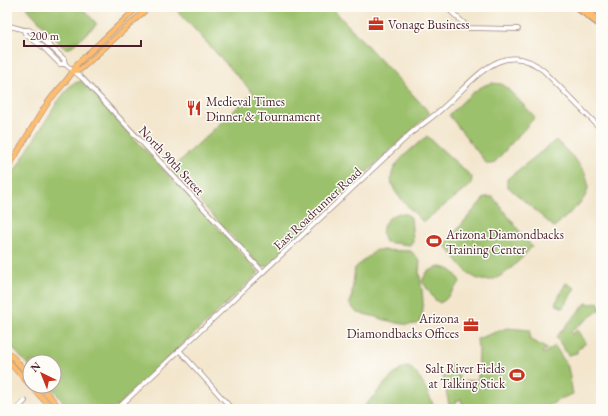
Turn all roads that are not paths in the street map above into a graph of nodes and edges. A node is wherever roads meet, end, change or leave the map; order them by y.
1 (138, 7) edge
2 (149, 7) edge
3 (446, 7) edge
4 (577, 7) edge
5 (585, 7) edge
6 (601, 24) edge
7 (7, 26) edge
8 (518, 29) dead end
9 (74, 72) junction
10 (601, 129) edge
11 (7, 170) edge
12 (263, 272) junction
13 (179, 350) junction
14 (7, 351) edge
15 (7, 360) edge
16 (22, 367) edge
17 (22, 377) edge
18 (38, 394) edge
19 (47, 394) edge
20 (25, 402) dead end
21 (17, 409) edge
22 (52, 409) edge
23 (61, 409) edge
24 (117, 409) edge
25 (232, 409) edge

1 - 9 main road
2 - 9 main road
3 - 8 street
4 - 6 highway
5 - 6 highway
7 - 9 street, North 90th Street
9 - 11 main road
9 - 12 street, North 90th Street
10 - 12 street, East Roadrunner Road
12 - 13 street, East Roadrunner Road
13 - 24 street, East Roadrunner Road
13 - 25 street
14 - 16 main road
15 - 17 main road
18 - 22 main road
19 - 23 main road
20 - 21 street

